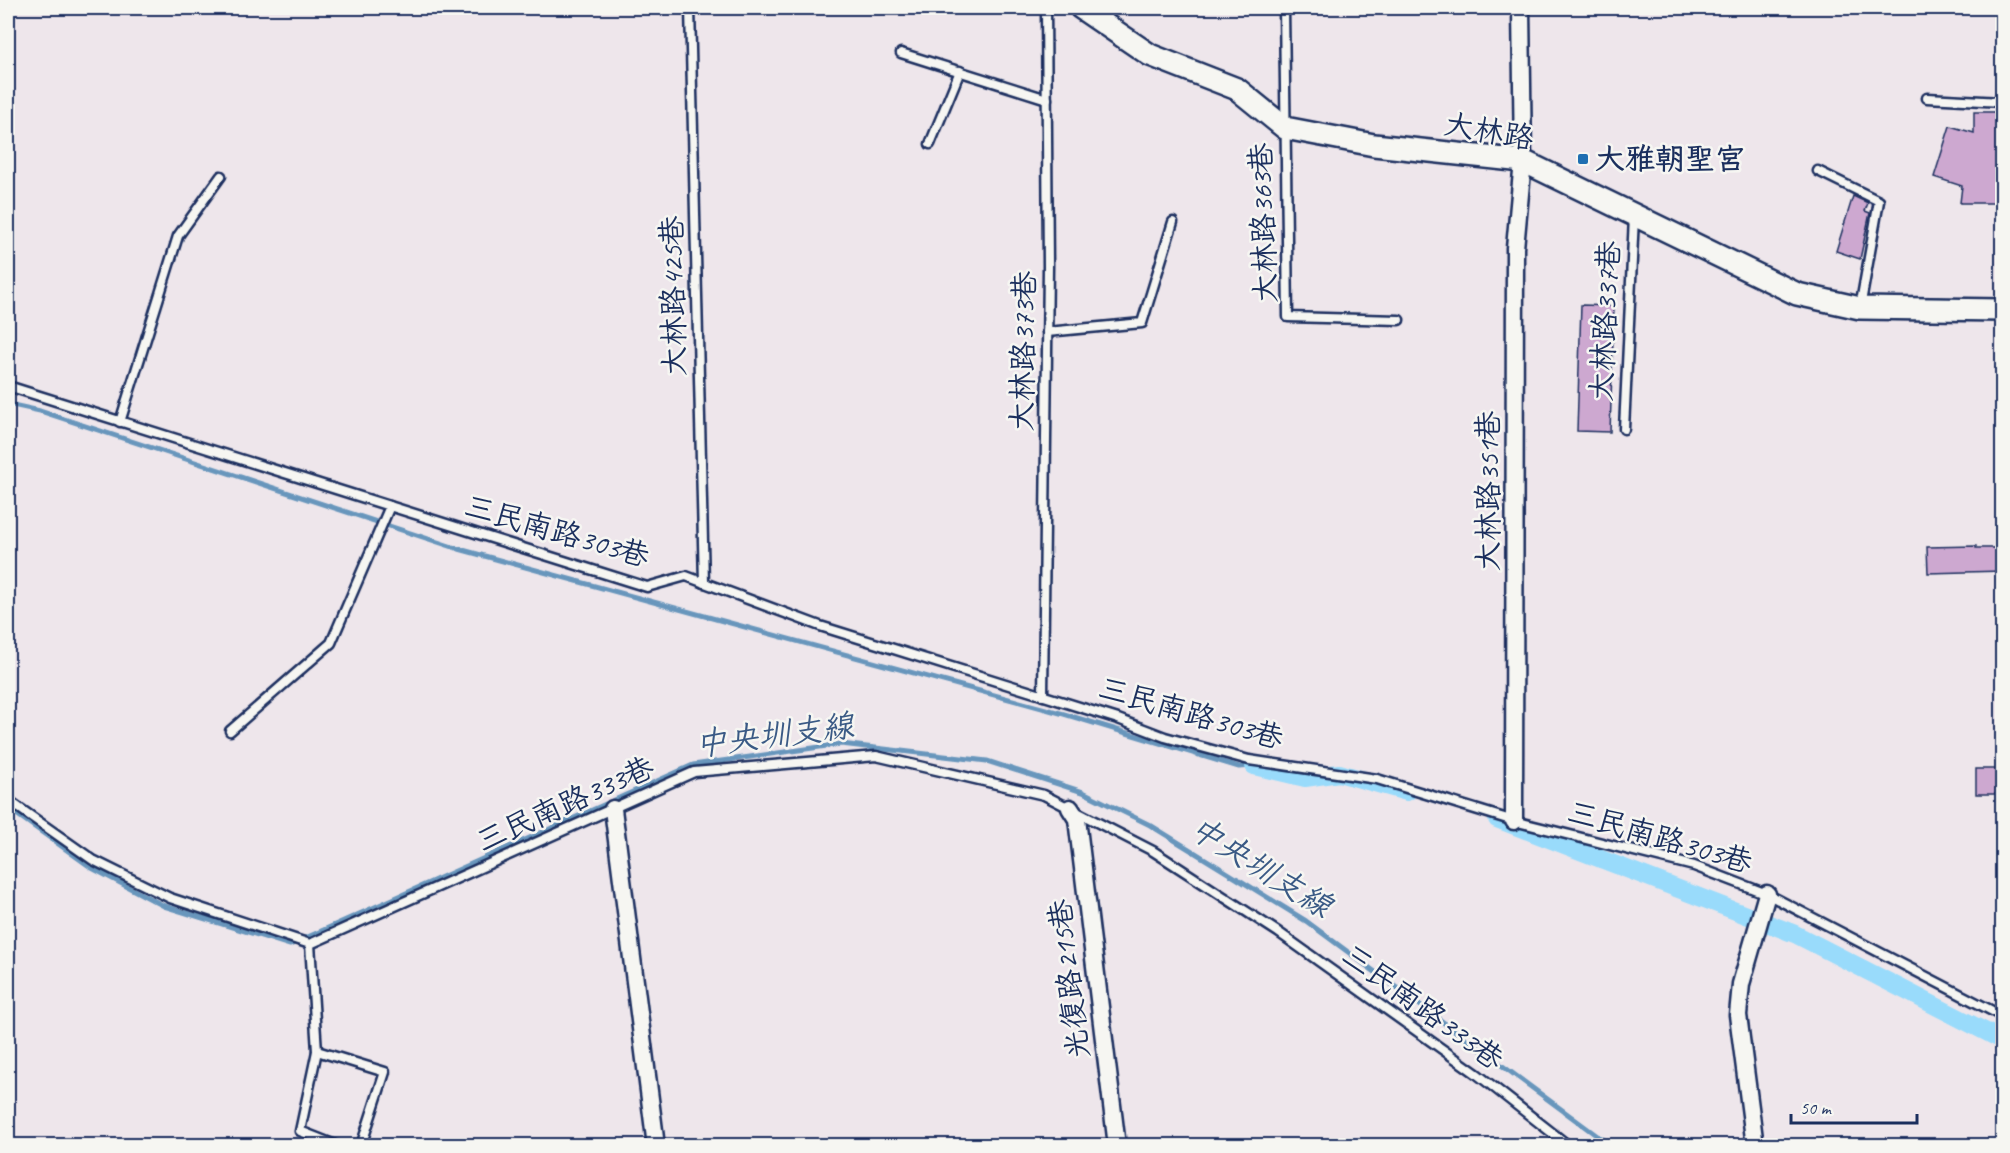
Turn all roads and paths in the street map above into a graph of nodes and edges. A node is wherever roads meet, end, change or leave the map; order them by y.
1 (690, 8) edge
2 (1046, 8) edge
3 (1081, 8) edge
4 (1284, 8) edge
5 (1521, 8) edge
6 (902, 52) dead end
7 (960, 71) junction
8 (1927, 98) dead end
9 (1047, 99) junction
10 (2002, 102) edge
11 (1285, 128) junction
12 (930, 144) dead end
13 (1523, 160) junction
14 (1818, 171) dead end
15 (221, 176) dead end
16 (1634, 215) junction
17 (1173, 222) dead end
18 (1860, 308) junction
19 (2002, 310) edge
20 (1399, 320) dead end
21 (1047, 332) junction
22 (8, 386) edge
23 (120, 422) junction
24 (1624, 429) dead end
25 (390, 506) junction
26 (704, 582) junction
27 (1043, 696) junction
28 (230, 731) dead end
29 (8, 800) edge
30 (1070, 808) junction
31 (612, 809) junction
32 (1514, 821) junction
33 (1767, 895) junction
34 (310, 944) junction
35 (2002, 1016) edge
36 (317, 1051) junction
37 (338, 1146) edge
38 (362, 1146) edge
39 (656, 1146) edge
40 (1117, 1146) edge
41 (1569, 1146) edge
42 (1755, 1146) edge

1 - 26 lane, 大林路425巷
2 - 9 lane, 大林路373巷
3 - 11 street, 大林路
4 - 11 lane
5 - 13 street, 大林路351巷
6 - 7 lane
7 - 9 lane
7 - 12 lane
8 - 10 lane
9 - 21 lane, 大林路373巷
11 - 13 street, 大林路
11 - 20 lane, 大林路363巷
13 - 16 street, 大林路
13 - 32 street, 大林路351巷
14 - 18 lane
15 - 23 lane
16 - 18 street, 大林路
16 - 24 lane, 大林路337巷
17 - 21 lane
18 - 19 street, 大林路
21 - 27 lane, 大林路373巷
22 - 23 lane, 三民南路303巷
23 - 25 lane, 三民南路303巷
25 - 26 lane, 三民南路303巷
25 - 28 lane
26 - 27 lane, 三民南路303巷
27 - 32 lane, 三民南路303巷
29 - 34 lane
30 - 31 lane, 三民南路333巷
30 - 40 street, 光復路215巷
30 - 41 lane, 三民南路333巷
31 - 34 lane, 三民南路333巷
31 - 39 street
32 - 33 lane, 三民南路303巷
33 - 35 lane, 三民南路303巷
33 - 42 street
34 - 36 lane
36 - 37 lane
36 - 38 lane

